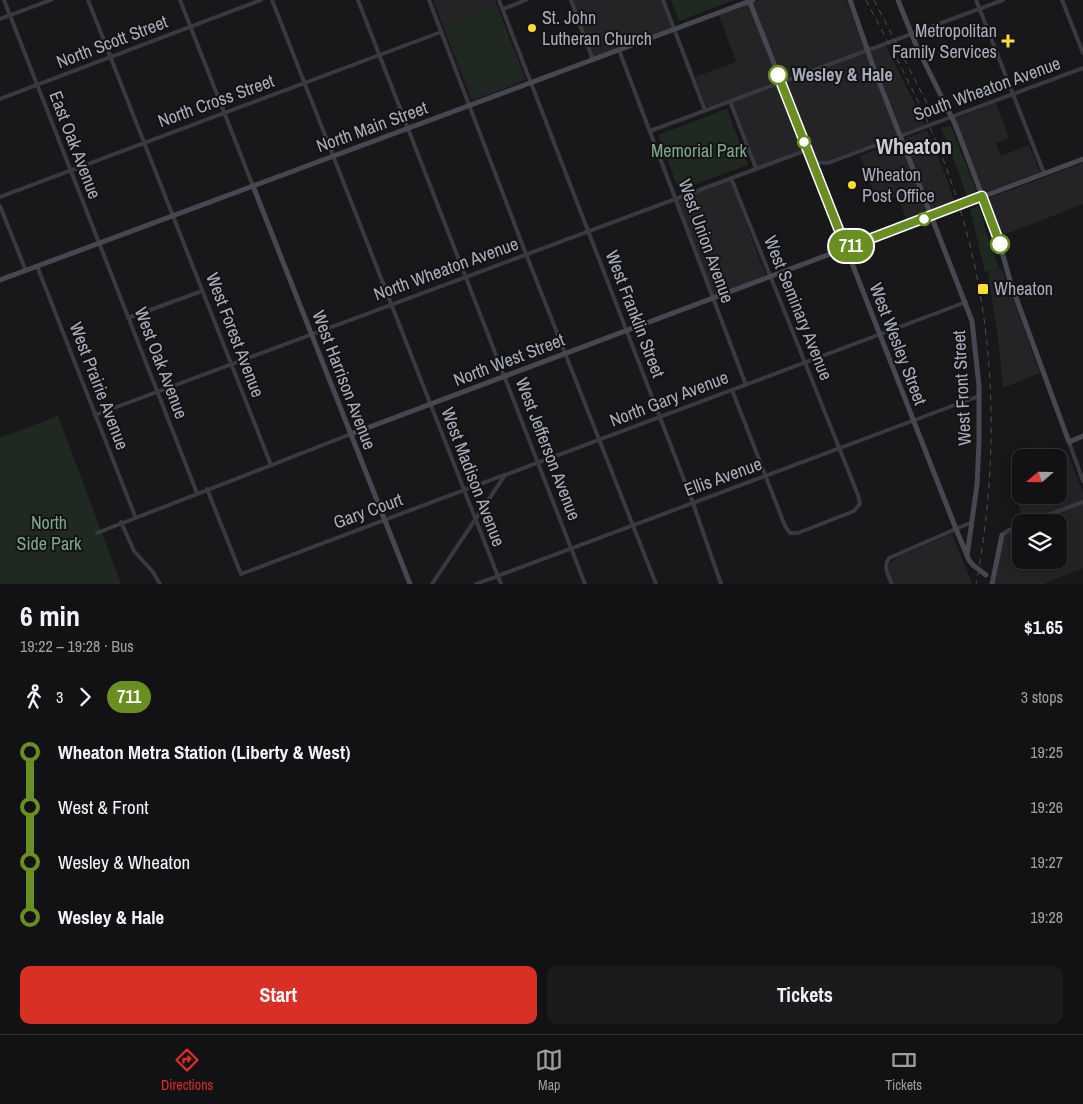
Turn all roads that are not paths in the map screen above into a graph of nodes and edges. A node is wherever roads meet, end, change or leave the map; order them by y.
1 (4, 0) edge
2 (51, 0) edge
3 (88, 0) edge
4 (180, 0) edge
5 (262, 0) edge
6 (272, 0) edge
7 (358, 0) edge
8 (429, 0) edge
9 (500, 0) edge
10 (526, 0) edge
11 (570, 0) edge
12 (663, 0) edge
13 (751, 0) edge
14 (850, 0) edge
15 (898, 0) edge
16 (976, 0) edge
17 (1003, 0) edge
18 (1062, 0) edge
19 (503, 9) junction
20 (980, 9) junction
21 (10, 16) junction
22 (0, 19) edge
23 (191, 27) junction
24 (674, 29) junction
25 (441, 32) junction
26 (911, 33) junction
27 (619, 50) junction
28 (868, 50) junction
29 (1083, 53) edge
30 (380, 55) junction
31 (111, 57) junction
32 (593, 60) junction
33 (1083, 68) edge
34 (305, 82) junction
35 (532, 82) junction
36 (781, 82) junction
37 (37, 85) junction
38 (1013, 94) junction
39 (0, 99) edge
40 (730, 101) junction
41 (470, 106) junction
42 (705, 110) junction
43 (224, 112) junction
44 (952, 117) junction
45 (408, 128) junction
46 (650, 130) junction
47 (900, 136) junction
48 (144, 142) junction
49 (807, 150) junction
50 (334, 156) junction
51 (1083, 159) edge
52 (812, 162) junction
53 (756, 168) junction
54 (70, 170) junction
55 (1044, 173) junction
56 (731, 178) junction
57 (253, 186) junction
58 (982, 196) junction
59 (0, 197) edge
60 (676, 198) junction
61 (0, 208) edge
62 (173, 216) junction
63 (932, 216) junction
64 (588, 231) junction
65 (99, 244) junction
66 (846, 248) junction
67 (526, 254) junction
68 (37, 266) junction
69 (26, 271) junction
70 (771, 276) junction
71 (466, 277) junction
72 (0, 280) edge
73 (202, 290) junction
74 (712, 298) junction
75 (966, 302) junction
76 (392, 304) junction
77 (128, 318) junction
78 (627, 330) junction
79 (312, 334) junction
80 (879, 334) junction
81 (566, 354) junction
82 (804, 363) junction
83 (231, 364) junction
84 (504, 376) junction
85 (746, 385) junction
86 (732, 390) junction
87 (157, 392) junction
88 (979, 396) junction
89 (430, 404) junction
90 (96, 415) junction
91 (659, 417) junction
92 (913, 421) junction
93 (351, 434) junction
94 (1083, 436) edge
95 (600, 440) junction
96 (1069, 442) junction
97 (839, 448) junction
98 (538, 463) junction
99 (271, 465) junction
100 (505, 475) junction
101 (765, 476) junction
102 (1083, 481) edge
103 (208, 489) junction
104 (464, 490) junction
105 (197, 493) junction
106 (1083, 502) edge
107 (693, 503) junction
108 (1051, 514) edge
109 (135, 516) junction
110 (475, 519) junction
111 (385, 520) junction
112 (121, 522) junction
113 (972, 522) junction
114 (633, 525) junction
115 (956, 529) junction
116 (1012, 530) edge
117 (97, 532) dead end
118 (1002, 535) joint
119 (572, 548) junction
120 (967, 556) junction
121 (498, 576) junction
122 (993, 578) junction
123 (160, 584) edge
124 (410, 584) edge
125 (432, 584) edge
126 (476, 584) edge
127 (501, 584) edge
128 (585, 584) edge
129 (656, 584) edge
130 (721, 584) edge
131 (892, 584) edge
132 (992, 584) edge

1 - 21 street, East Oak Avenue
2 - 21 street
3 - 31 street, West Forest Avenue
4 - 23 street
5 - 23 street, North Scott Street
6 - 34 street, West Madison Avenue
7 - 30 street, West Jefferson Avenue
8 - 25 street
9 - 19 street, West Franklin Street
10 - 19 street
11 - 32 street
12 - 24 street
13 - 24 street, North Main Street
13 - 36 street, West Wesley Street
14 - 28 street, West Front Street
15 - 26 street
16 - 20 street
17 - 20 street
18 - 29 street
19 - 35 street, West Franklin Street
20 - 26 street
20 - 38 street
21 - 22 street
21 - 37 street, East Oak Avenue
23 - 31 street, North Scott Street
23 - 43 street
24 - 27 street, North Main Street
24 - 42 street
25 - 30 street, North Cross Street
25 - 41 street
26 - 28 street
26 - 44 street
27 - 32 street, North Main Street
27 - 46 street, West Union Avenue
28 - 36 street
28 - 47 street, West Front Street
30 - 34 street, North Cross Street
30 - 45 street, West Jefferson Avenue
31 - 37 street, North Scott Street
31 - 48 street, West Forest Avenue
32 - 35 street, North Main Street
33 - 38 street, South Wheaton Avenue
34 - 43 street, North Cross Street
34 - 50 street, West Madison Avenue
35 - 41 street, North Main Street
35 - 64 street, West Franklin Street
36 - 40 street
36 - 49 street, West Wesley Street
37 - 39 street, North Scott Street
37 - 54 street, East Oak Avenue
38 - 44 street, South Wheaton Avenue
38 - 55 street
40 - 42 street
40 - 53 street
41 - 45 street, North Main Street
41 - 67 street
42 - 46 street
43 - 48 street, North Cross Street
43 - 57 street
44 - 47 street, South Wheaton Avenue
44 - 58 street
45 - 50 street, North Main Street
45 - 71 street, West Jefferson Avenue
46 - 60 street, West Union Avenue
47 - 52 street
47 - 63 street, West Front Street
48 - 54 street, North Cross Street
48 - 62 street, West Forest Avenue
49 - 52 street, West Wesley Street
49 - 53 street, North Wheaton Avenue
50 - 57 street, North Main Street
50 - 76 street, West Madison Avenue
51 - 55 street, North West Street
52 - 66 street, West Wesley Street
53 - 56 street, North Wheaton Avenue
54 - 59 street, North Cross Street
54 - 65 street, East Oak Avenue
55 - 58 street, North West Street
56 - 60 street, North Wheaton Avenue
56 - 70 street, West Seminary Avenue
57 - 62 street, North Main Street
57 - 79 street, West Harrison Avenue
58 - 63 street, North West Street
58 - 96 street
60 - 64 street, North Wheaton Avenue
60 - 74 street, West Union Avenue
61 - 69 street
62 - 65 street, North Main Street
62 - 73 street, West Forest Avenue
63 - 66 street, North West Street
63 - 75 street, West Front Street
64 - 67 street, North Wheaton Avenue
64 - 78 street, West Franklin Street
65 - 68 street, North Main Street
65 - 77 street, West Oak Avenue
66 - 70 street, North West Street
66 - 80 street, West Wesley Street
67 - 71 street, North Wheaton Avenue
67 - 81 street
68 - 69 street, North Main Street
68 - 90 street, West Prairie Avenue
69 - 72 street, North Main Street
70 - 74 street, North West Street
70 - 82 street, West Seminary Avenue
71 - 76 street, North Wheaton Avenue
71 - 84 street, West Jefferson Avenue
73 - 77 street
73 - 83 street, West Forest Avenue
74 - 78 street, North West Street
74 - 85 street, West Union Avenue
75 - 80 street, North Gary Avenue
75 - 88 street, West Front Street
76 - 79 street, North Wheaton Avenue
76 - 89 street, West Madison Avenue
77 - 87 street, West Oak Avenue
78 - 81 street, North West Street
78 - 91 street, West Franklin Street
79 - 83 street, North Wheaton Avenue
79 - 93 street, West Harrison Avenue
80 - 82 street, North Gary Avenue
80 - 92 street, West Wesley Street
81 - 84 street, North West Street
81 - 95 street
82 - 85 street, North Gary Avenue
82 - 97 street, West Seminary Avenue
83 - 87 street, North Wheaton Avenue
83 - 99 street, West Forest Avenue
84 - 89 street, North West Street
84 - 98 street, West Jefferson Avenue
85 - 86 street, North Gary Avenue
86 - 91 street, North Gary Avenue
86 - 101 street
87 - 90 street, North Wheaton Avenue
87 - 105 street, West Oak Avenue
88 - 92 street, Ellis Avenue
88 - 113 street, West Front Street
89 - 93 street, North West Street
89 - 104 street, West Madison Avenue
90 - 109 street, West Prairie Avenue
91 - 95 street, North Gary Avenue
91 - 107 street, West Franklin Street
92 - 97 street, Ellis Avenue
92 - 115 street, West Wesley Street
93 - 99 street, North West Street
93 - 111 street, West Harrison Avenue
94 - 96 street
95 - 98 street, North Gary Avenue
95 - 114 street
96 - 102 street
97 - 101 street, Ellis Avenue
97 - 101 street, West Seminary Avenue
98 - 100 street, North Gary Avenue
98 - 119 street, West Jefferson Avenue
99 - 103 street, North West Street
100 - 104 street, Gary Court
100 - 110 street
101 - 107 street, Ellis Avenue
103 - 105 street, North West Street
103 - 111 street, Gary Court
104 - 110 street, West Madison Avenue
104 - 111 street, Gary Court
105 - 109 street, North West Street
106 - 108 street
107 - 114 street, Ellis Avenue
107 - 130 street, West Franklin Street
109 - 112 street, North West Street
110 - 121 street, West Madison Avenue
110 - 125 street
111 - 124 street, West Harrison Avenue
112 - 117 street, North West Street
112 - 123 street
113 - 115 street
113 - 120 street, West Front Street
114 - 119 street, Ellis Avenue
114 - 129 street
115 - 120 street, West Wesley Street
115 - 131 street
116 - 118 street
118 - 122 street
119 - 121 street, Ellis Avenue
119 - 128 street, West Jefferson Avenue
120 - 122 street, West Wesley Street, bridge
121 - 126 street, Ellis Avenue
121 - 127 street, West Madison Avenue
122 - 132 street

